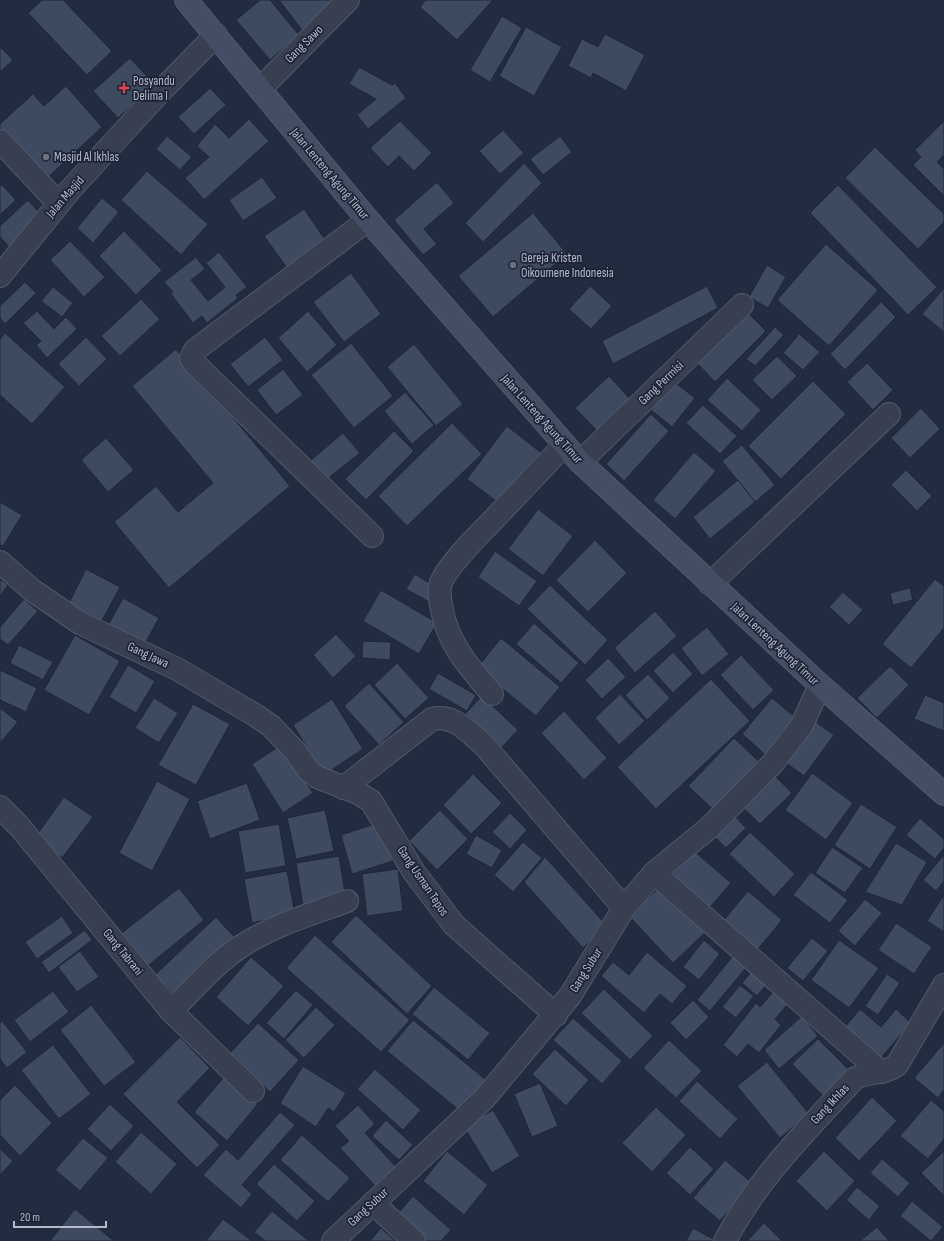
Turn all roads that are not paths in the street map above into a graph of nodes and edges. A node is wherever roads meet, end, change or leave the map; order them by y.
1 (186, 0) edge
2 (348, 0) edge
3 (216, 35) junction
4 (260, 89) junction
5 (0, 140) edge
6 (58, 203) junction
7 (368, 220) junction
8 (0, 276) edge
9 (742, 305) dead end
10 (889, 414) dead end
11 (564, 445) junction
12 (580, 462) junction
13 (372, 536) dead end
14 (0, 562) edge
15 (710, 584) junction
16 (820, 686) junction
17 (492, 694) dead end
18 (295, 751) joint
19 (343, 788) junction
20 (944, 794) edge
21 (0, 807) edge
22 (654, 872) junction
23 (347, 901) dead end
24 (624, 908) junction
25 (944, 985) edge
26 (171, 1011) junction
27 (556, 1015) junction
28 (881, 1072) junction
29 (253, 1091) dead end
30 (373, 1202) junction
31 (333, 1241) edge
32 (414, 1241) edge
33 (725, 1241) edge

1 - 3 main road, Jalan Lenteng Agung Timur
2 - 4 street, Gang Sawo
3 - 4 main road, Jalan Lenteng Agung Timur
3 - 6 street, Jalan Masjid
4 - 7 main road, Jalan Lenteng Agung Timur
5 - 6 street
6 - 8 street, Jalan Masjid
7 - 11 main road, Jalan Lenteng Agung Timur
7 - 13 street
9 - 12 street, Gang Permisi
10 - 15 street
11 - 12 main road, Jalan Lenteng Agung Timur
11 - 17 street
12 - 15 main road, Jalan Lenteng Agung Timur
14 - 18 street, Gang Jawa
15 - 16 main road, Jalan Lenteng Agung Timur
16 - 20 main road, Jalan Lenteng Agung Timur
16 - 22 street, Gang Subur
18 - 19 street, Gang Usman Tepos
19 - 24 street
19 - 27 street, Gang Usman Tepos
21 - 26 street, Gang Tabrani
22 - 24 street, Gang Subur
22 - 28 street
23 - 26 street
24 - 27 street, Gang Subur
25 - 28 street, Gang Ikhlas
26 - 29 street, Gang Tabrani
27 - 30 street, Gang Subur
28 - 33 street, Gang Ikhlas
30 - 31 street, Gang Subur
30 - 32 street

